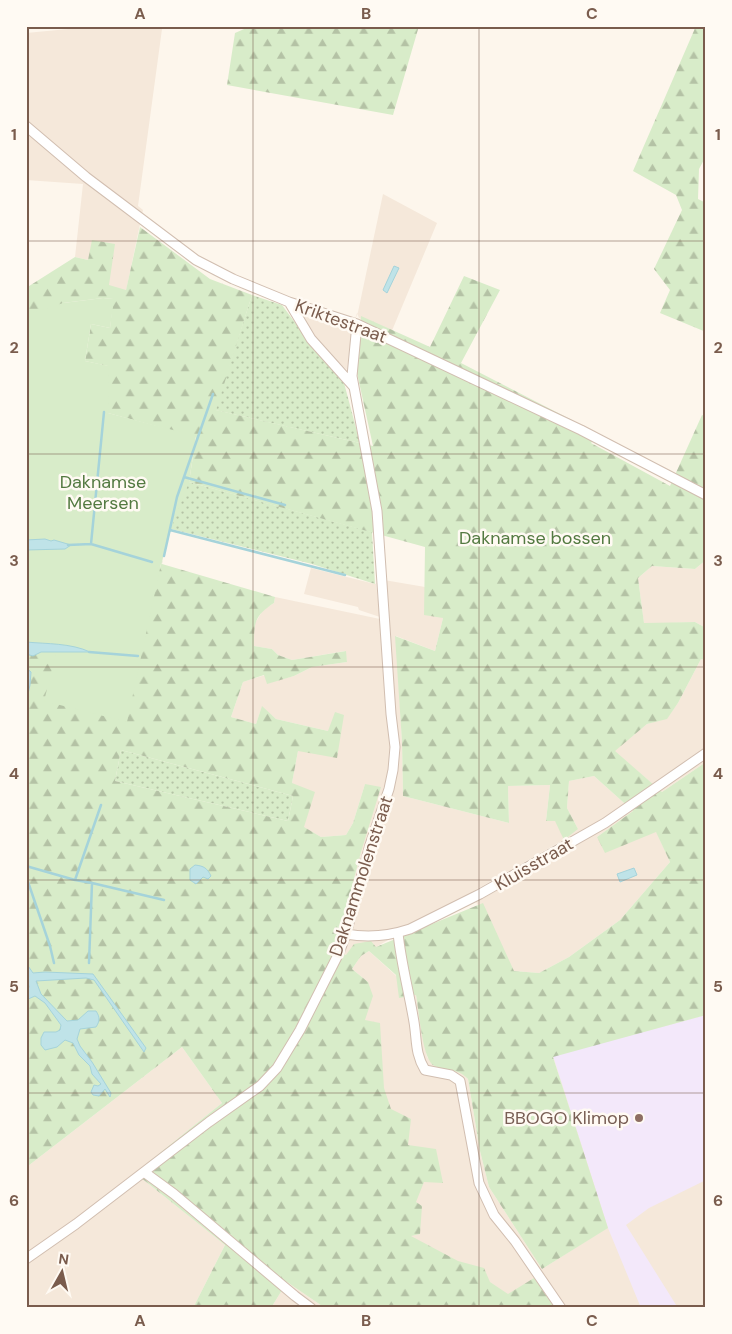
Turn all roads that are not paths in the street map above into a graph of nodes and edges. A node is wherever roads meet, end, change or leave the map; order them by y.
1 (26, 126) edge
2 (290, 302) junction
3 (357, 324) junction
4 (354, 387) junction
5 (706, 495) edge
6 (706, 753) edge
7 (398, 933) junction
8 (346, 934) junction
9 (144, 1172) junction
10 (26, 1259) edge
11 (311, 1308) edge
12 (561, 1308) edge

1 - 2 street, Kriktestraat
2 - 3 street, Kriktestraat
2 - 4 street
3 - 4 street, Daknammolenstraat
3 - 5 street, Kriktestraat
4 - 8 street, Daknammolenstraat
6 - 7 street, Kluisstraat
7 - 8 street, Kluisstraat
7 - 12 street
8 - 9 street, Daknammolenstraat
9 - 10 street, Daknammolenstraat
9 - 11 street

